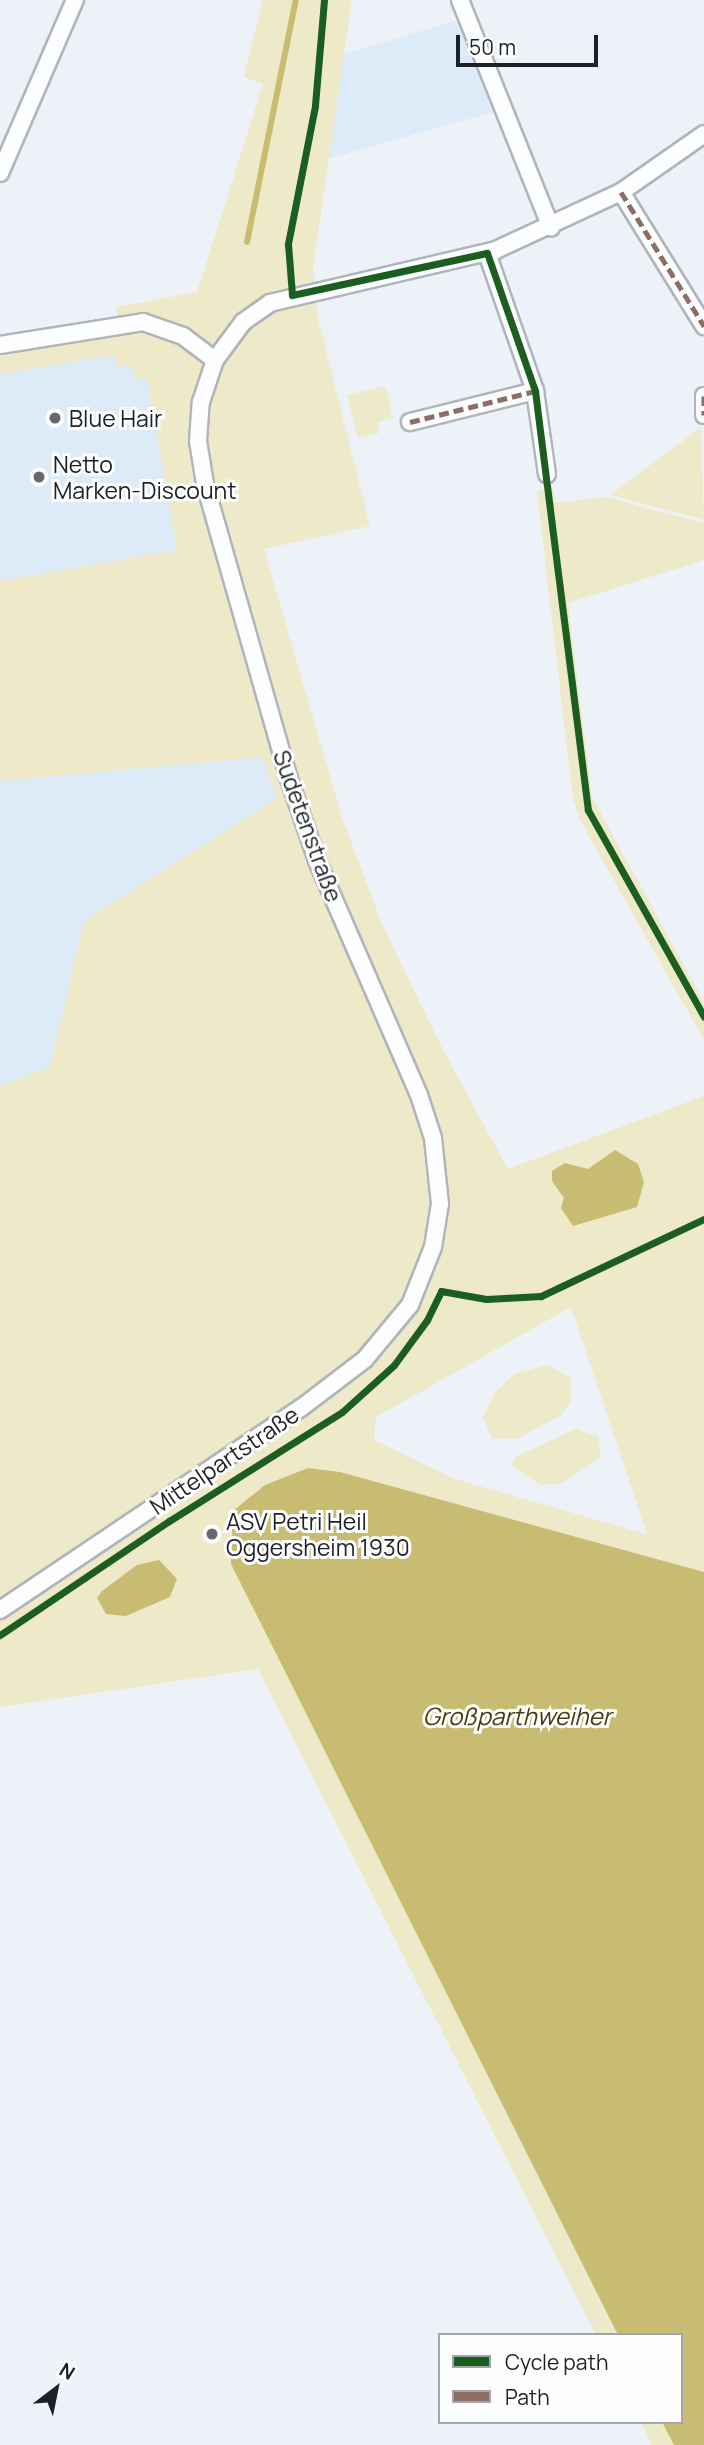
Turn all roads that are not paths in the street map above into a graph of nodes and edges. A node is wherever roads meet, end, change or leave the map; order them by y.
1 (75, 0) edge
2 (460, 0) edge
3 (704, 134) edge
4 (0, 173) edge
5 (621, 192) junction
6 (551, 227) junction
7 (487, 253) junction
8 (704, 326) edge
9 (0, 345) edge
10 (215, 360) junction
11 (535, 391) junction
12 (704, 396) edge
13 (704, 415) edge
14 (410, 422) dead end
15 (547, 474) dead end
16 (422, 1282) joint
17 (0, 1610) edge

1 - 4 street
2 - 6 street
3 - 5 street, Sudetenstraße
5 - 6 street, Sudetenstraße
5 - 8 street
6 - 7 street, Sudetenstraße
7 - 10 street, Sudetenstraße
7 - 11 street
9 - 10 street
10 - 16 street, Sudetenstraße
11 - 14 street
11 - 15 street
12 - 13 street
16 - 17 street, Mittelpartstraße

